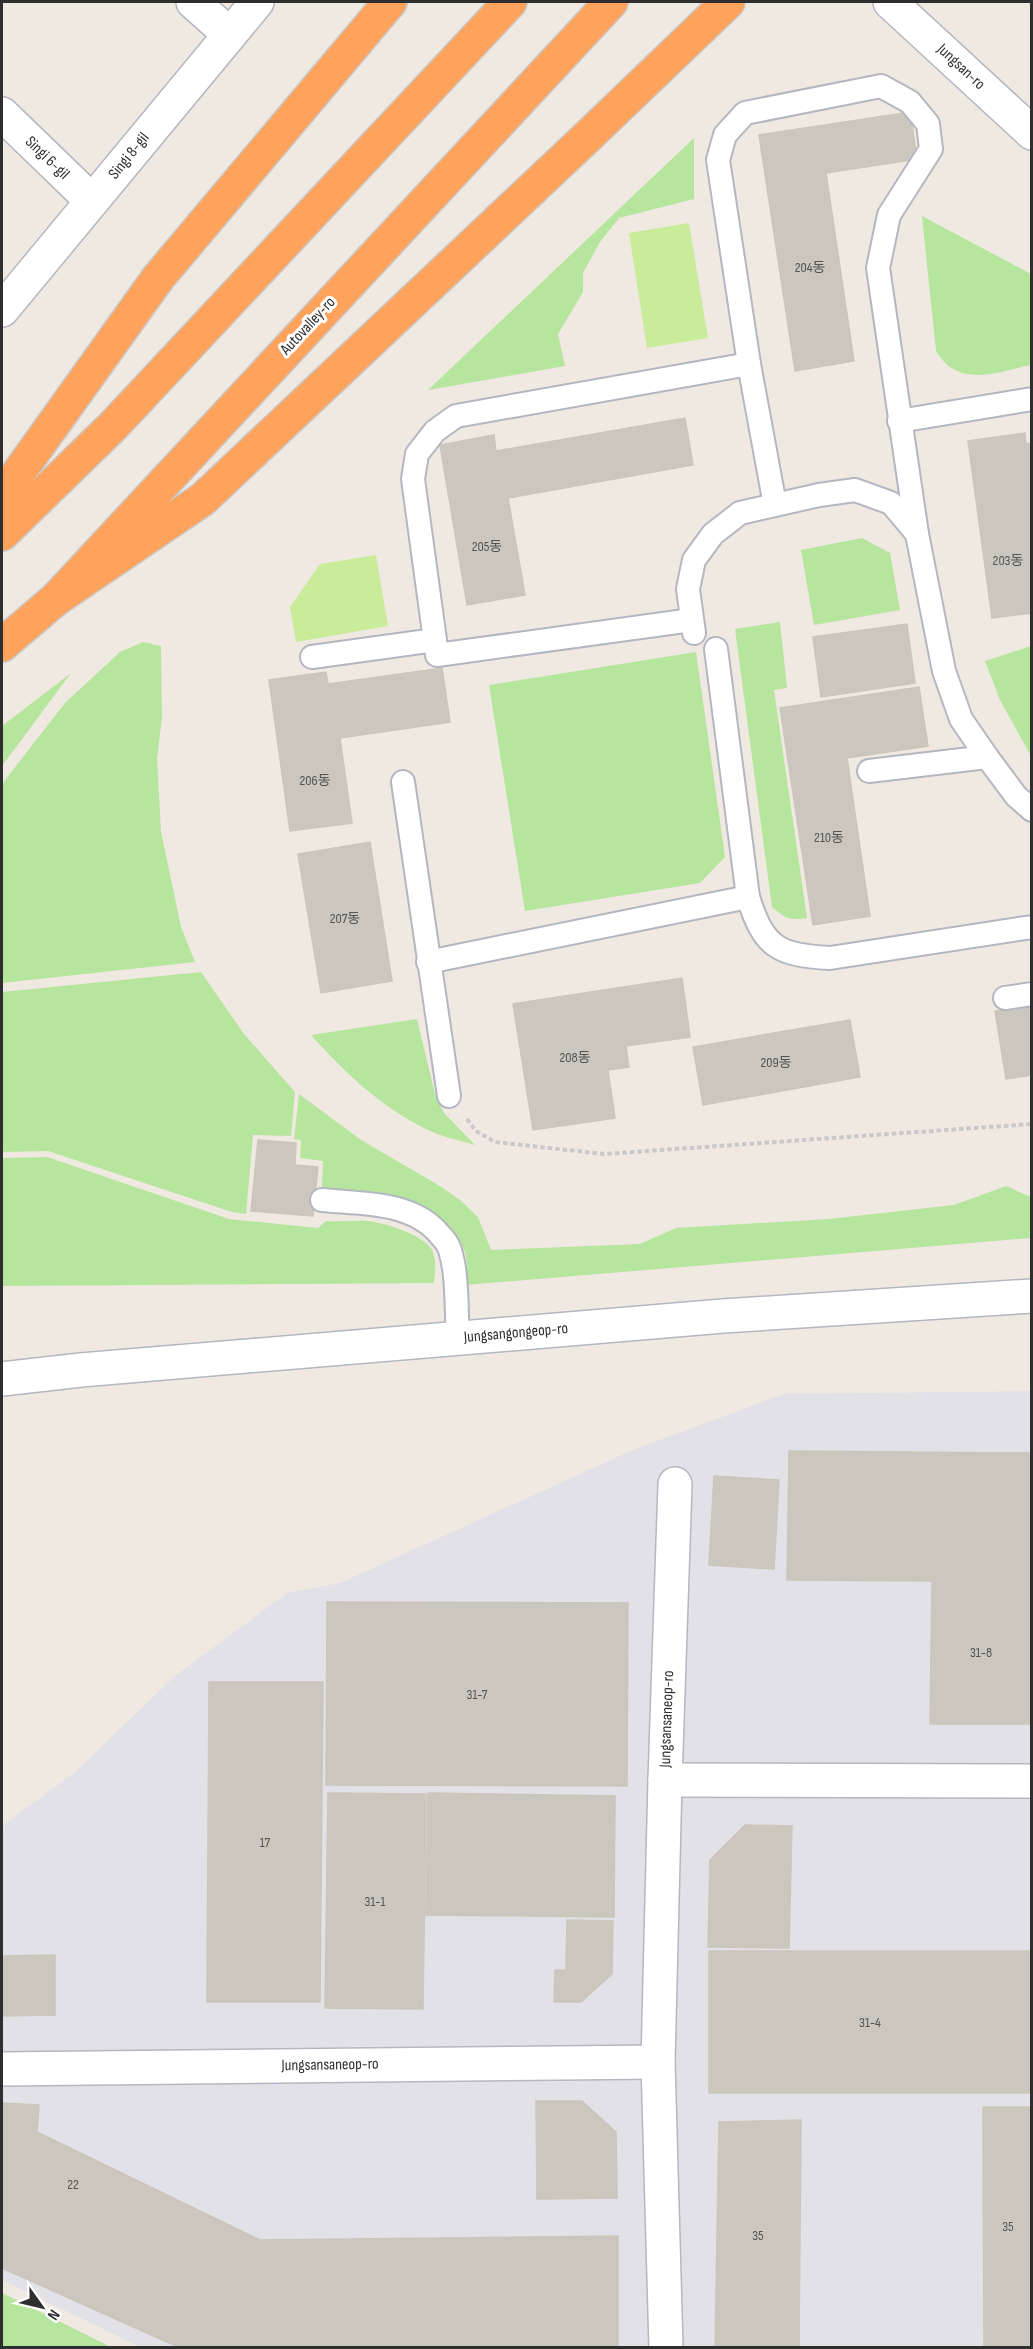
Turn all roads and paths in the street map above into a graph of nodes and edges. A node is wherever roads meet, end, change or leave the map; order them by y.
1 (193, 2) edge
2 (257, 2) edge
3 (390, 2) edge
4 (510, 2) edge
5 (611, 2) edge
6 (728, 2) edge
7 (890, 2) edge
8 (229, 34) junction
9 (2, 114) edge
10 (1032, 133) edge
11 (92, 201) junction
12 (2, 310) edge
13 (749, 364) junction
14 (1032, 399) edge
15 (899, 421) junction
16 (2, 496) edge
17 (775, 505) junction
18 (2, 534) edge
19 (917, 534) junction
20 (56, 599) junction
21 (435, 640) junction
22 (2, 645) edge
23 (716, 649) dead end
24 (312, 657) dead end
25 (987, 757) junction
26 (869, 771) dead end
27 (403, 782) dead end
28 (1032, 810) edge
29 (748, 897) junction
30 (1032, 927) edge
31 (428, 962) junction
32 (1032, 994) edge
33 (1005, 999) dead end
34 (448, 1096) joint
35 (1032, 1124) edge
36 (322, 1200) dead end
37 (1032, 1296) edge
38 (458, 1338) junction
39 (2, 1379) edge
40 (675, 1484) dead end
41 (665, 1780) junction
42 (1032, 1780) edge
43 (658, 2062) junction
44 (2, 2068) edge
45 (666, 2348) edge

1 - 8 street
2 - 8 street, Singi 8-gil
3 - 16 highway
4 - 18 highway
5 - 20 highway, Autovalley-ro
6 - 20 highway
7 - 10 street, Jungsan-ro
8 - 11 street, Singi 8-gil
9 - 11 street, Singi 6-gil
11 - 12 street, Singi 8-gil
13 - 15 lane
13 - 17 lane
13 - 21 lane
14 - 15 lane
15 - 19 lane
17 - 19 lane
17 - 21 lane
19 - 25 lane
20 - 22 highway, Autovalley-ro
21 - 24 lane
23 - 29 lane
25 - 26 lane
25 - 28 lane
27 - 31 lane
29 - 30 lane
29 - 31 lane
31 - 34 lane
32 - 33 lane
34 - 35 path
36 - 38 lane
37 - 38 street, Jungsangongeop-ro
38 - 39 street, Jungsangongeop-ro
40 - 41 street, Jungsansaneop-ro
41 - 42 street
41 - 43 street, Jungsansaneop-ro
43 - 44 street, Jungsansaneop-ro
43 - 45 street, Jungsansaneop-ro

